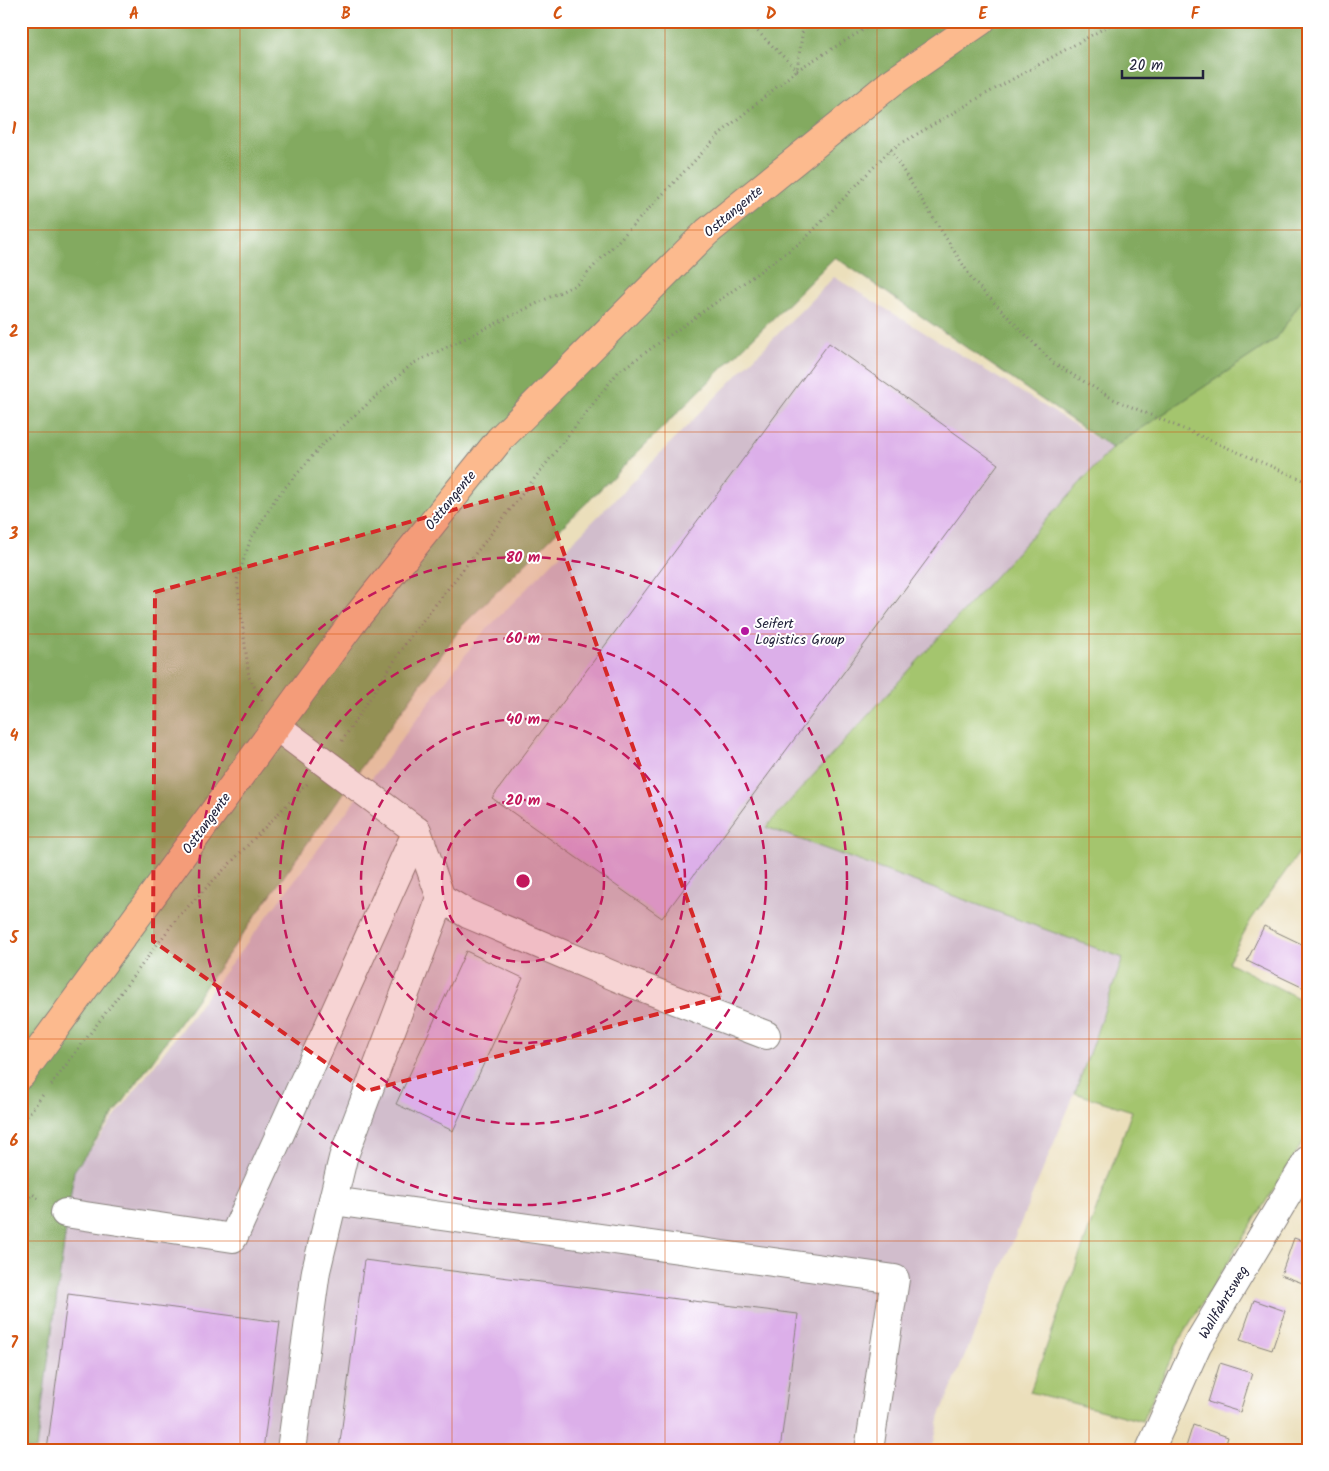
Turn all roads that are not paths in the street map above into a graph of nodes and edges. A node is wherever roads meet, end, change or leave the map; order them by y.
1 (981, 21) edge
2 (277, 727) junction
3 (417, 831) junction
4 (442, 898) junction
5 (766, 1035) dead end
6 (21, 1075) edge
7 (1308, 1160) edge
8 (333, 1201) junction
9 (65, 1212) dead end
10 (291, 1450) edge
11 (869, 1450) edge
12 (1150, 1450) edge

1 - 2 main road, Osttangente
2 - 3 street
2 - 6 main road, Osttangente
3 - 4 street
3 - 9 street
4 - 5 street
4 - 8 street
7 - 12 street, Wallfahrtsweg
8 - 10 street
8 - 11 street

